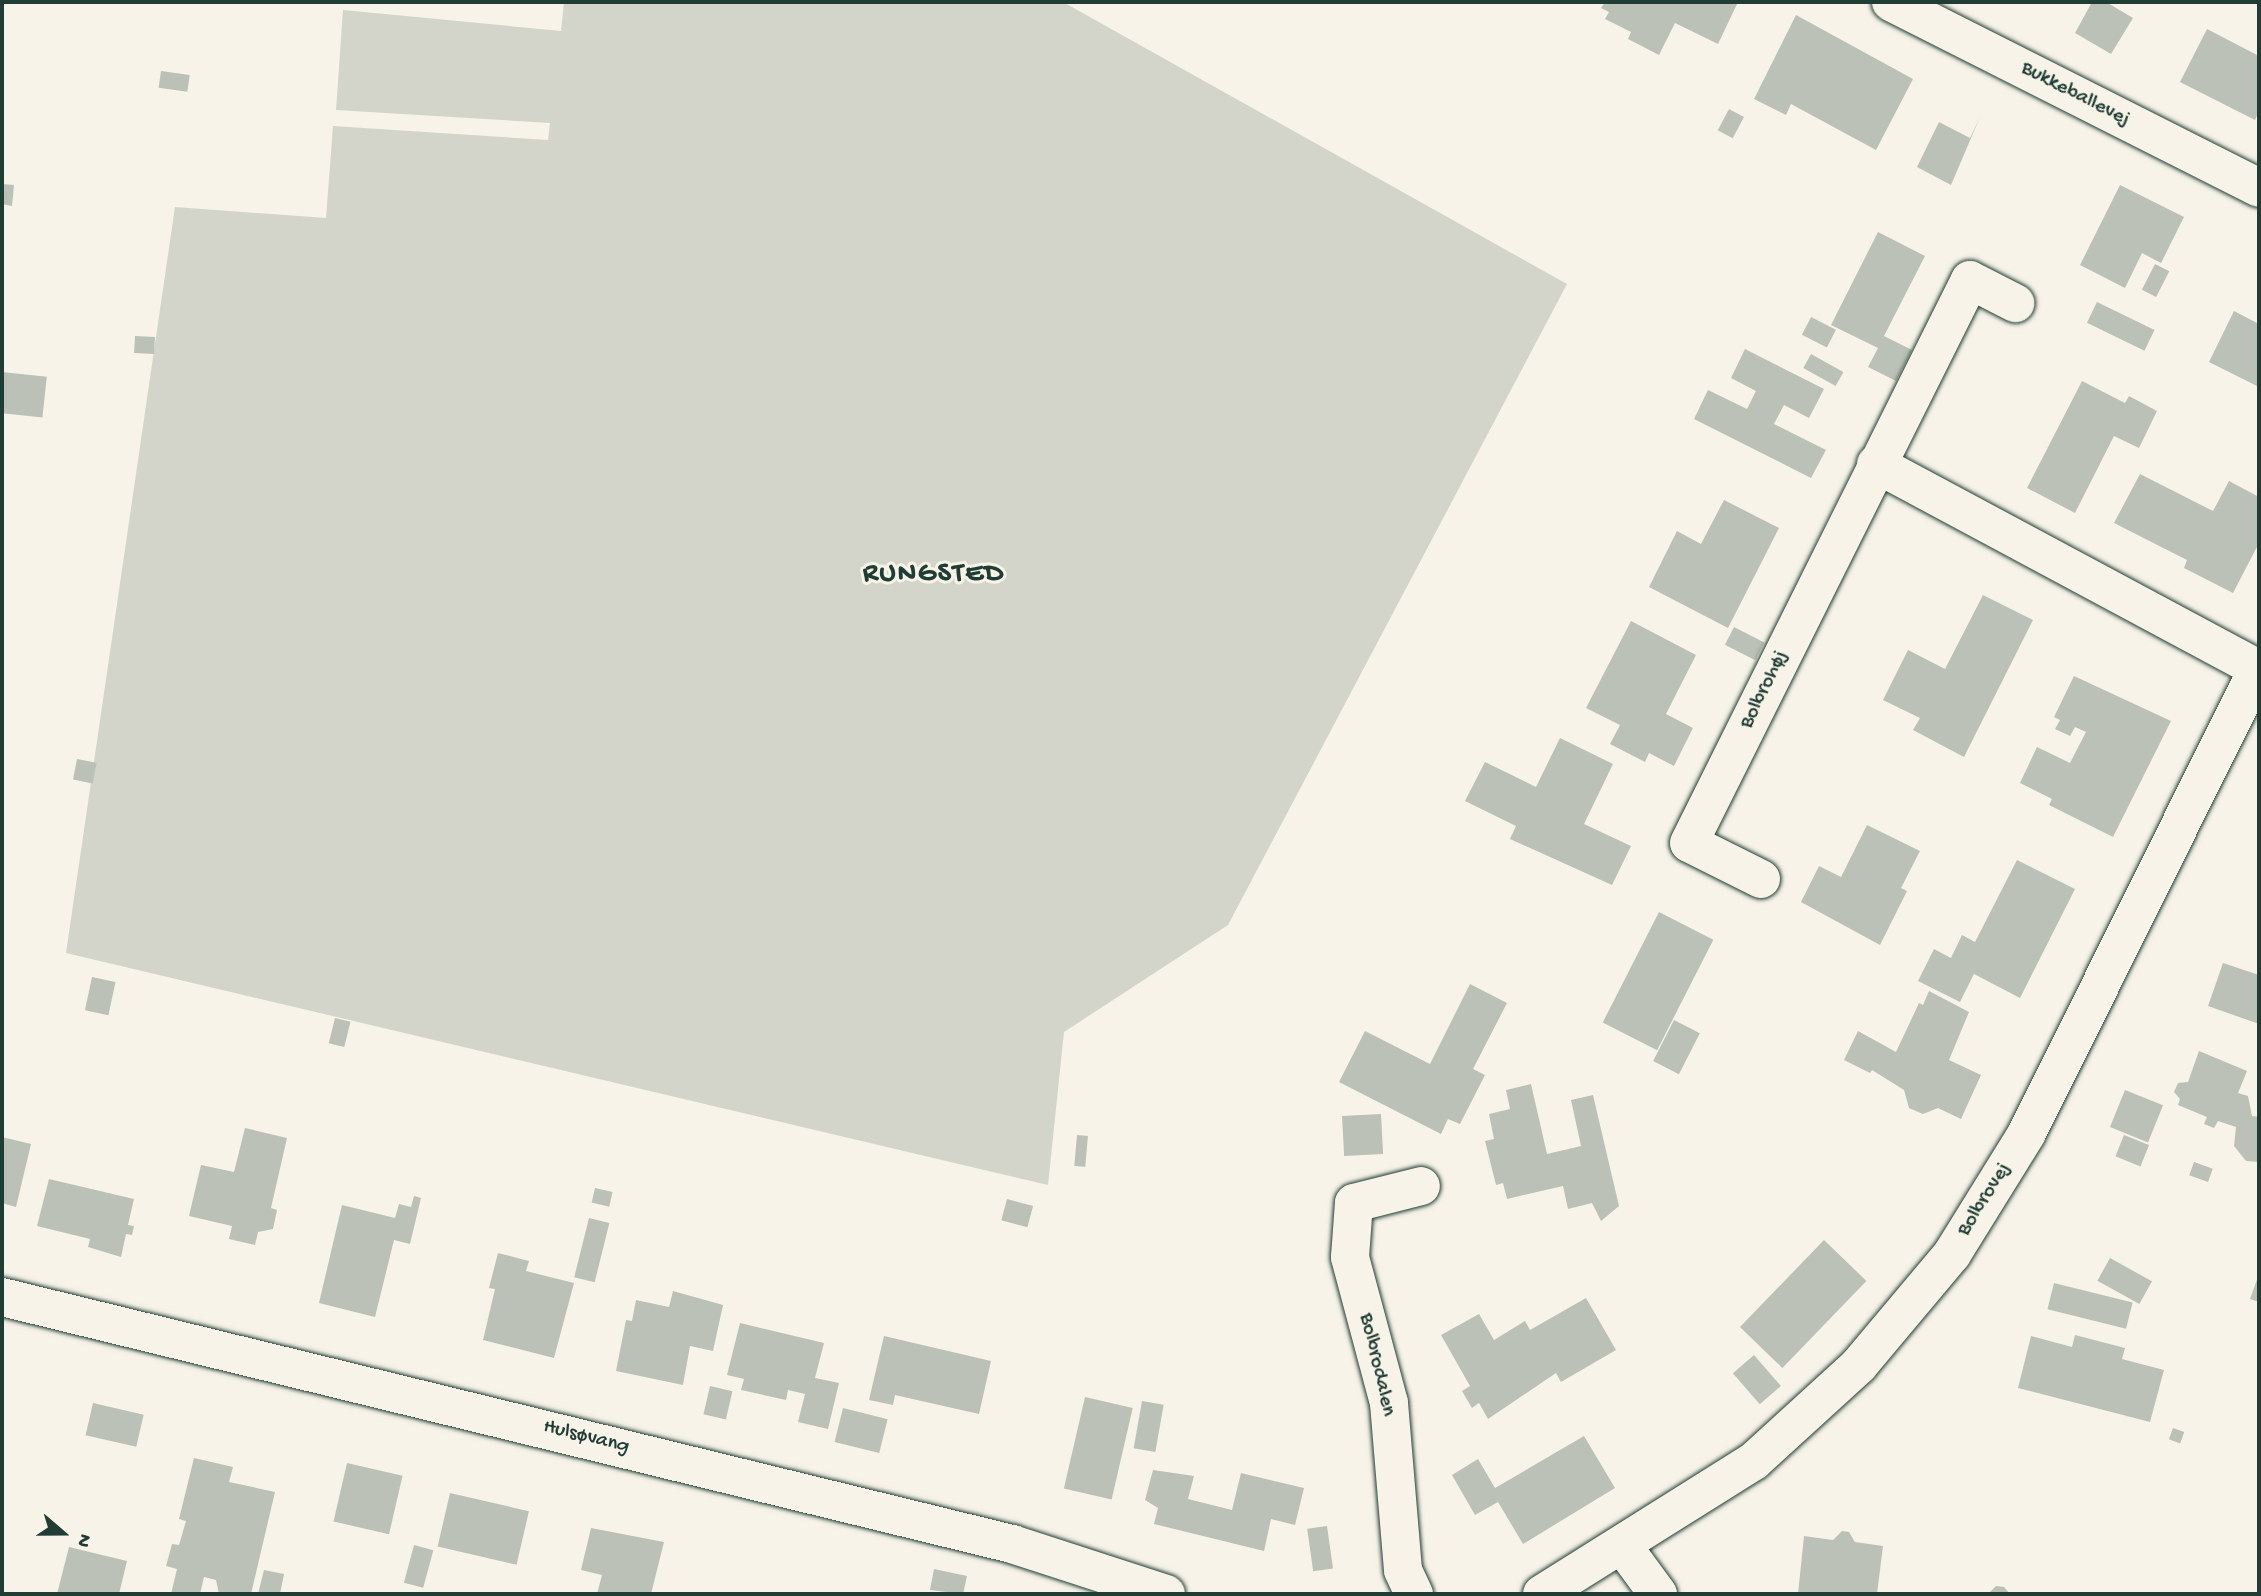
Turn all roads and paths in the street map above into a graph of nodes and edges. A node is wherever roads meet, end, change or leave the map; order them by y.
1 (1891, 2) edge
2 (2259, 188) edge
3 (2015, 303) dead end
4 (1876, 464) junction
5 (2259, 668) edge
6 (1762, 879) dead end
7 (1421, 1186) dead end
8 (2, 1297) edge
9 (1622, 1545) junction
10 (1166, 1594) edge
11 (1414, 1594) edge
12 (1542, 1594) edge
13 (1658, 1594) edge

1 - 2 street, Bukkeballevej
3 - 4 street, Bolbrohøj
4 - 5 street
4 - 6 street, Bolbrohøj
5 - 9 street, Bolbrovej
7 - 11 street, Bolbrodalen
8 - 10 street, Hulsøvang
9 - 12 street, Bolbrovej
9 - 13 street

